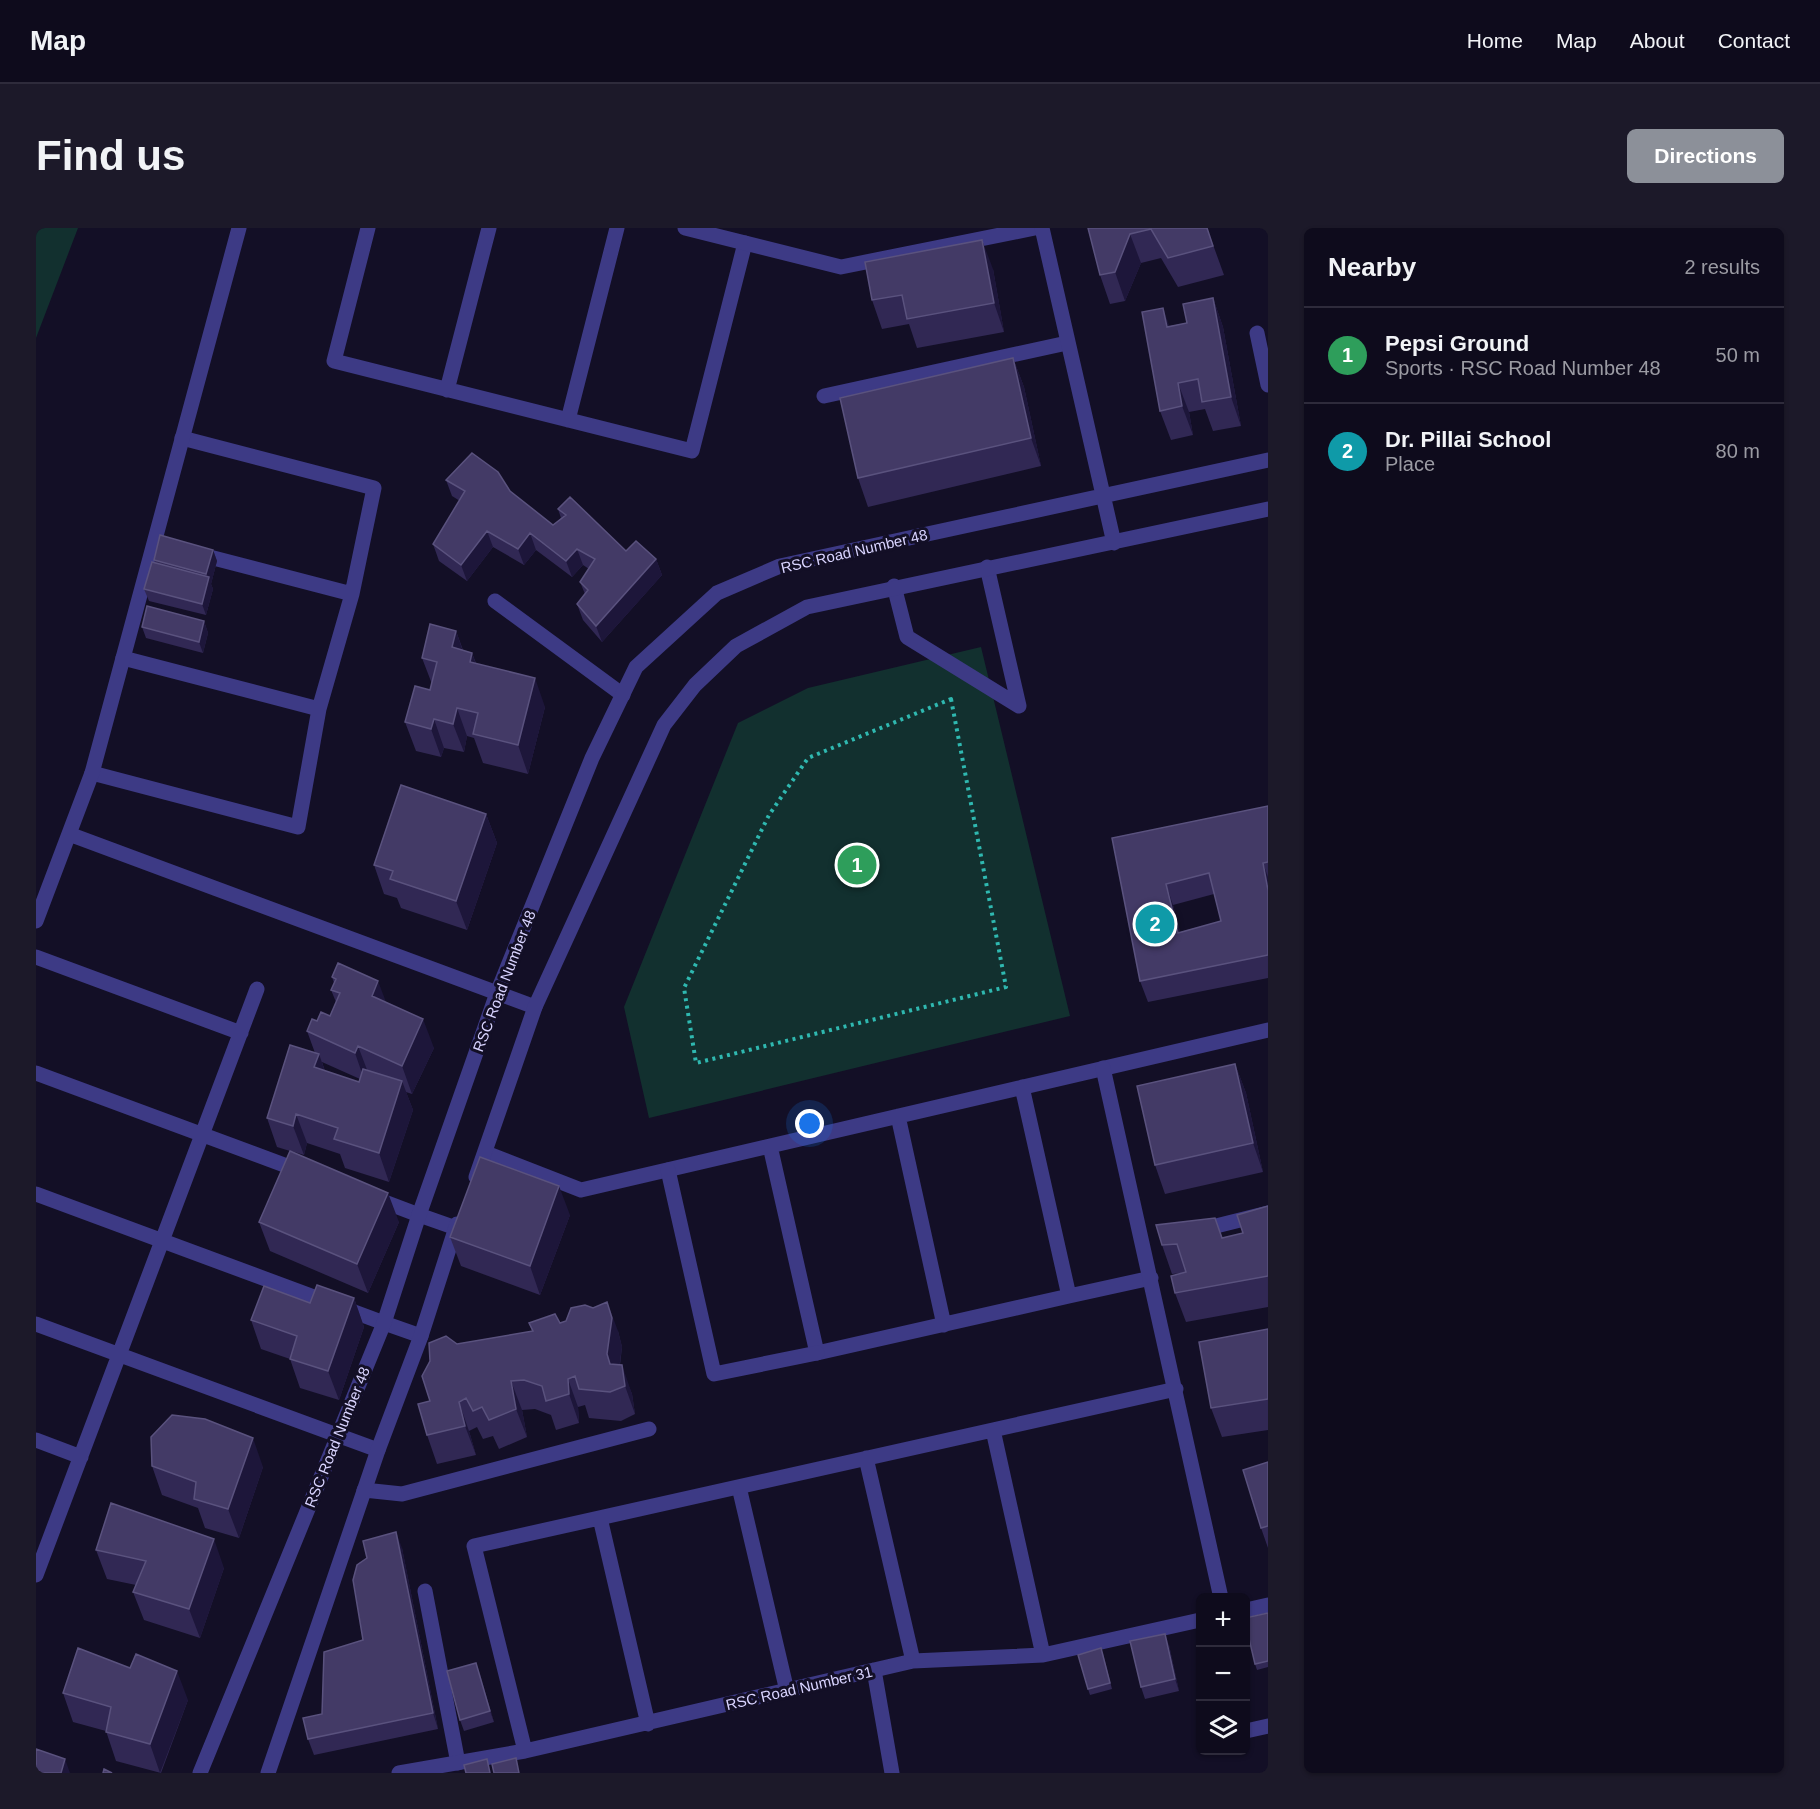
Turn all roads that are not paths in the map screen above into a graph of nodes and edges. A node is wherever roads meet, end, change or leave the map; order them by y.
1 (239, 228) edge
2 (368, 228) edge
3 (489, 228) edge
4 (617, 228) edge
5 (685, 228) edge
6 (1035, 228) edge
7 (1042, 228) edge
8 (745, 243) junction
9 (1257, 333) dead end
10 (1067, 343) junction
11 (1268, 384) edge
12 (447, 390) junction
13 (824, 396) dead end
14 (568, 420) junction
15 (182, 438) junction
16 (1268, 460) edge
17 (1103, 495) junction
18 (1268, 509) edge
19 (1114, 543) junction
20 (187, 551) edge
21 (987, 567) junction
22 (894, 586) junction
23 (352, 594) junction
24 (495, 601) dead end
25 (123, 658) junction
26 (623, 695) junction
27 (319, 709) junction
28 (92, 773) junction
29 (69, 834) junction
30 (36, 921) edge
31 (36, 957) edge
32 (257, 989) dead end
33 (497, 993) junction
34 (535, 1007) junction
35 (1268, 1030) edge
36 (241, 1033) junction
37 (1103, 1068) junction
38 (36, 1073) edge
39 (1022, 1087) junction
40 (898, 1116) junction
41 (203, 1135) junction
42 (770, 1146) junction
43 (486, 1154) junction
44 (668, 1170) junction
45 (314, 1176) edge
46 (359, 1192) edge
47 (36, 1194) edge
48 (1268, 1213) edge
49 (419, 1215) junction
50 (456, 1228) junction
51 (1182, 1234) edge
52 (162, 1241) junction
53 (1151, 1278) junction
54 (1069, 1296) junction
55 (36, 1323) edge
56 (384, 1323) junction
57 (944, 1325) junction
58 (421, 1336) junction
59 (818, 1353) junction
60 (120, 1354) junction
61 (1176, 1389) junction
62 (649, 1429) dead end
63 (993, 1430) junction
64 (337, 1436) junction
65 (36, 1440) edge
66 (378, 1450) junction
67 (81, 1457) junction
68 (866, 1458) junction
69 (740, 1487) junction
70 (364, 1490) junction
71 (600, 1518) junction
72 (39, 1556) edge
73 (36, 1575) edge
74 (425, 1591) dead end
75 (1220, 1593) edge
76 (1268, 1605) edge
77 (1250, 1609) edge
78 (1196, 1621) edge
79 (1043, 1655) junction
80 (913, 1661) junction
81 (874, 1670) junction
82 (787, 1690) junction
83 (648, 1724) junction
84 (1268, 1726) edge
85 (1250, 1730) edge
86 (525, 1751) junction
87 (458, 1763) junction
88 (200, 1773) edge
89 (268, 1773) edge
90 (399, 1773) edge
91 (892, 1773) edge

1 - 15 street
2 - 12 street
3 - 12 street
4 - 14 street
5 - 8 street
6 - 8 street
7 - 10 street
8 - 14 street
9 - 11 street
10 - 13 street
10 - 17 street
12 - 14 street
15 - 23 street
15 - 25 street
16 - 17 street, RSC Road Number 48
17 - 19 street
17 - 26 street, RSC Road Number 48
18 - 19 street
19 - 21 street
20 - 23 street
21 - 22 street
21 - 22 street
22 - 34 street
23 - 27 street
24 - 26 street
25 - 27 street
25 - 28 street
26 - 33 street, RSC Road Number 48
27 - 28 street
28 - 29 street
29 - 30 street
29 - 33 street
31 - 36 street
32 - 36 street
33 - 34 street
33 - 49 street, RSC Road Number 48
34 - 43 street
35 - 37 street
36 - 41 street
37 - 39 street
37 - 53 street
38 - 41 street
39 - 40 street
39 - 54 street
40 - 42 street
40 - 57 street
41 - 45 street
41 - 52 street
42 - 44 street
42 - 59 street
43 - 44 street
43 - 50 street
44 - 59 street
46 - 49 street
47 - 52 street
48 - 51 street
49 - 50 street
49 - 56 street, RSC Road Number 48
50 - 58 street
52 - 56 street
52 - 60 street
53 - 54 street
53 - 61 street
54 - 57 street
55 - 60 street
56 - 58 street
56 - 64 street, RSC Road Number 48
57 - 59 street
58 - 66 street
60 - 64 street
60 - 67 street
61 - 63 street
61 - 75 street
62 - 70 street
63 - 68 street
63 - 79 street
64 - 66 street
64 - 88 street, RSC Road Number 48
65 - 67 street
66 - 70 street
67 - 72 street
68 - 69 street
68 - 80 street
69 - 71 street
69 - 82 street
70 - 89 street
71 - 83 street
71 - 86 street
72 - 73 street
74 - 87 street
76 - 77 street
78 - 79 street, RSC Road Number 31
79 - 80 street, RSC Road Number 31
80 - 81 street, RSC Road Number 31
81 - 82 street, RSC Road Number 31
81 - 91 street
82 - 83 street, RSC Road Number 31
83 - 86 street, RSC Road Number 31
84 - 85 street
86 - 87 street, RSC Road Number 31
87 - 90 street, RSC Road Number 31

